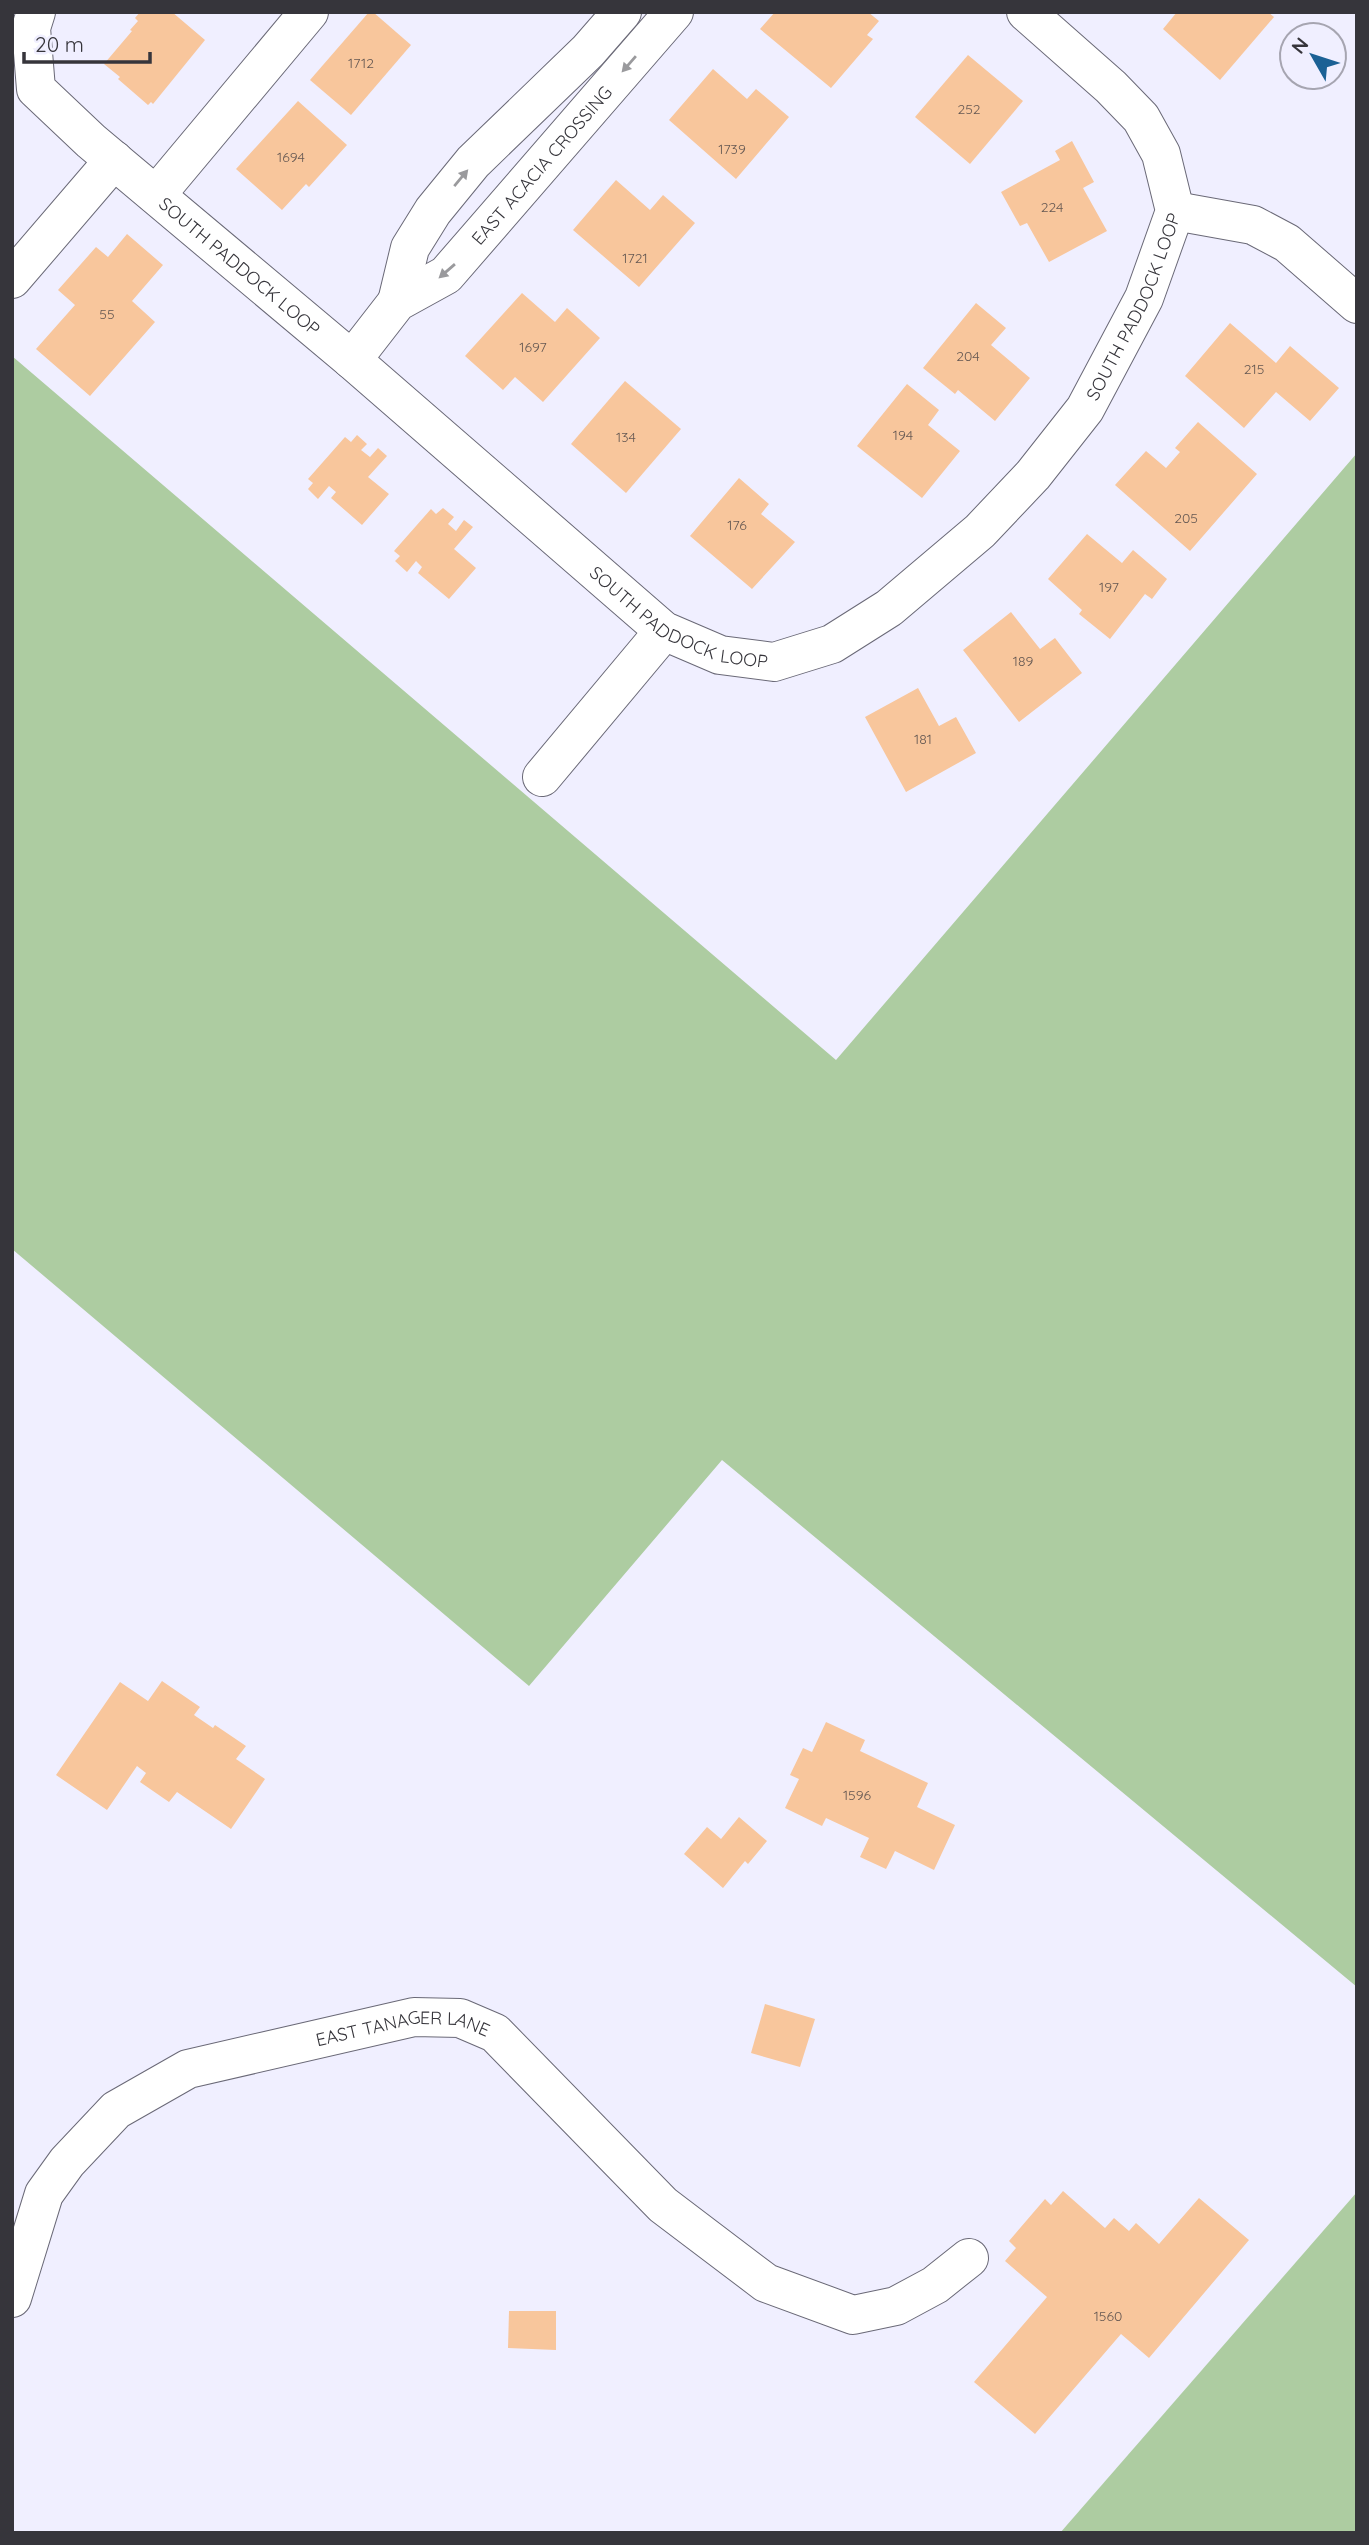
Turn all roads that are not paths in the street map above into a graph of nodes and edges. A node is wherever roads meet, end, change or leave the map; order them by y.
1 (36, 12) edge
2 (309, 12) edge
3 (622, 12) edge
4 (674, 12) edge
5 (1026, 12) edge
6 (114, 160) junction
7 (156, 195) junction
8 (1175, 211) junction
9 (12, 279) edge
10 (397, 302) junction
11 (1357, 304) edge
12 (352, 360) junction
13 (664, 631) junction
14 (542, 777) dead end
15 (969, 2258) dead end
16 (12, 2298) edge

1 - 6 street, SOUTH PADDOCK LOOP
2 - 7 street
10 -> 3 street, EAST ACACIA CROSSING
4 -> 10 street, EAST ACACIA CROSSING
5 - 8 street, SOUTH PADDOCK LOOP
6 - 7 street, SOUTH PADDOCK LOOP
6 - 9 street
7 - 12 street, SOUTH PADDOCK LOOP
8 - 11 street
8 - 13 street, SOUTH PADDOCK LOOP
10 - 12 street, EAST ACACIA CROSSING
12 - 13 street, SOUTH PADDOCK LOOP
13 - 14 street
15 - 16 street, EAST TANAGER LANE

